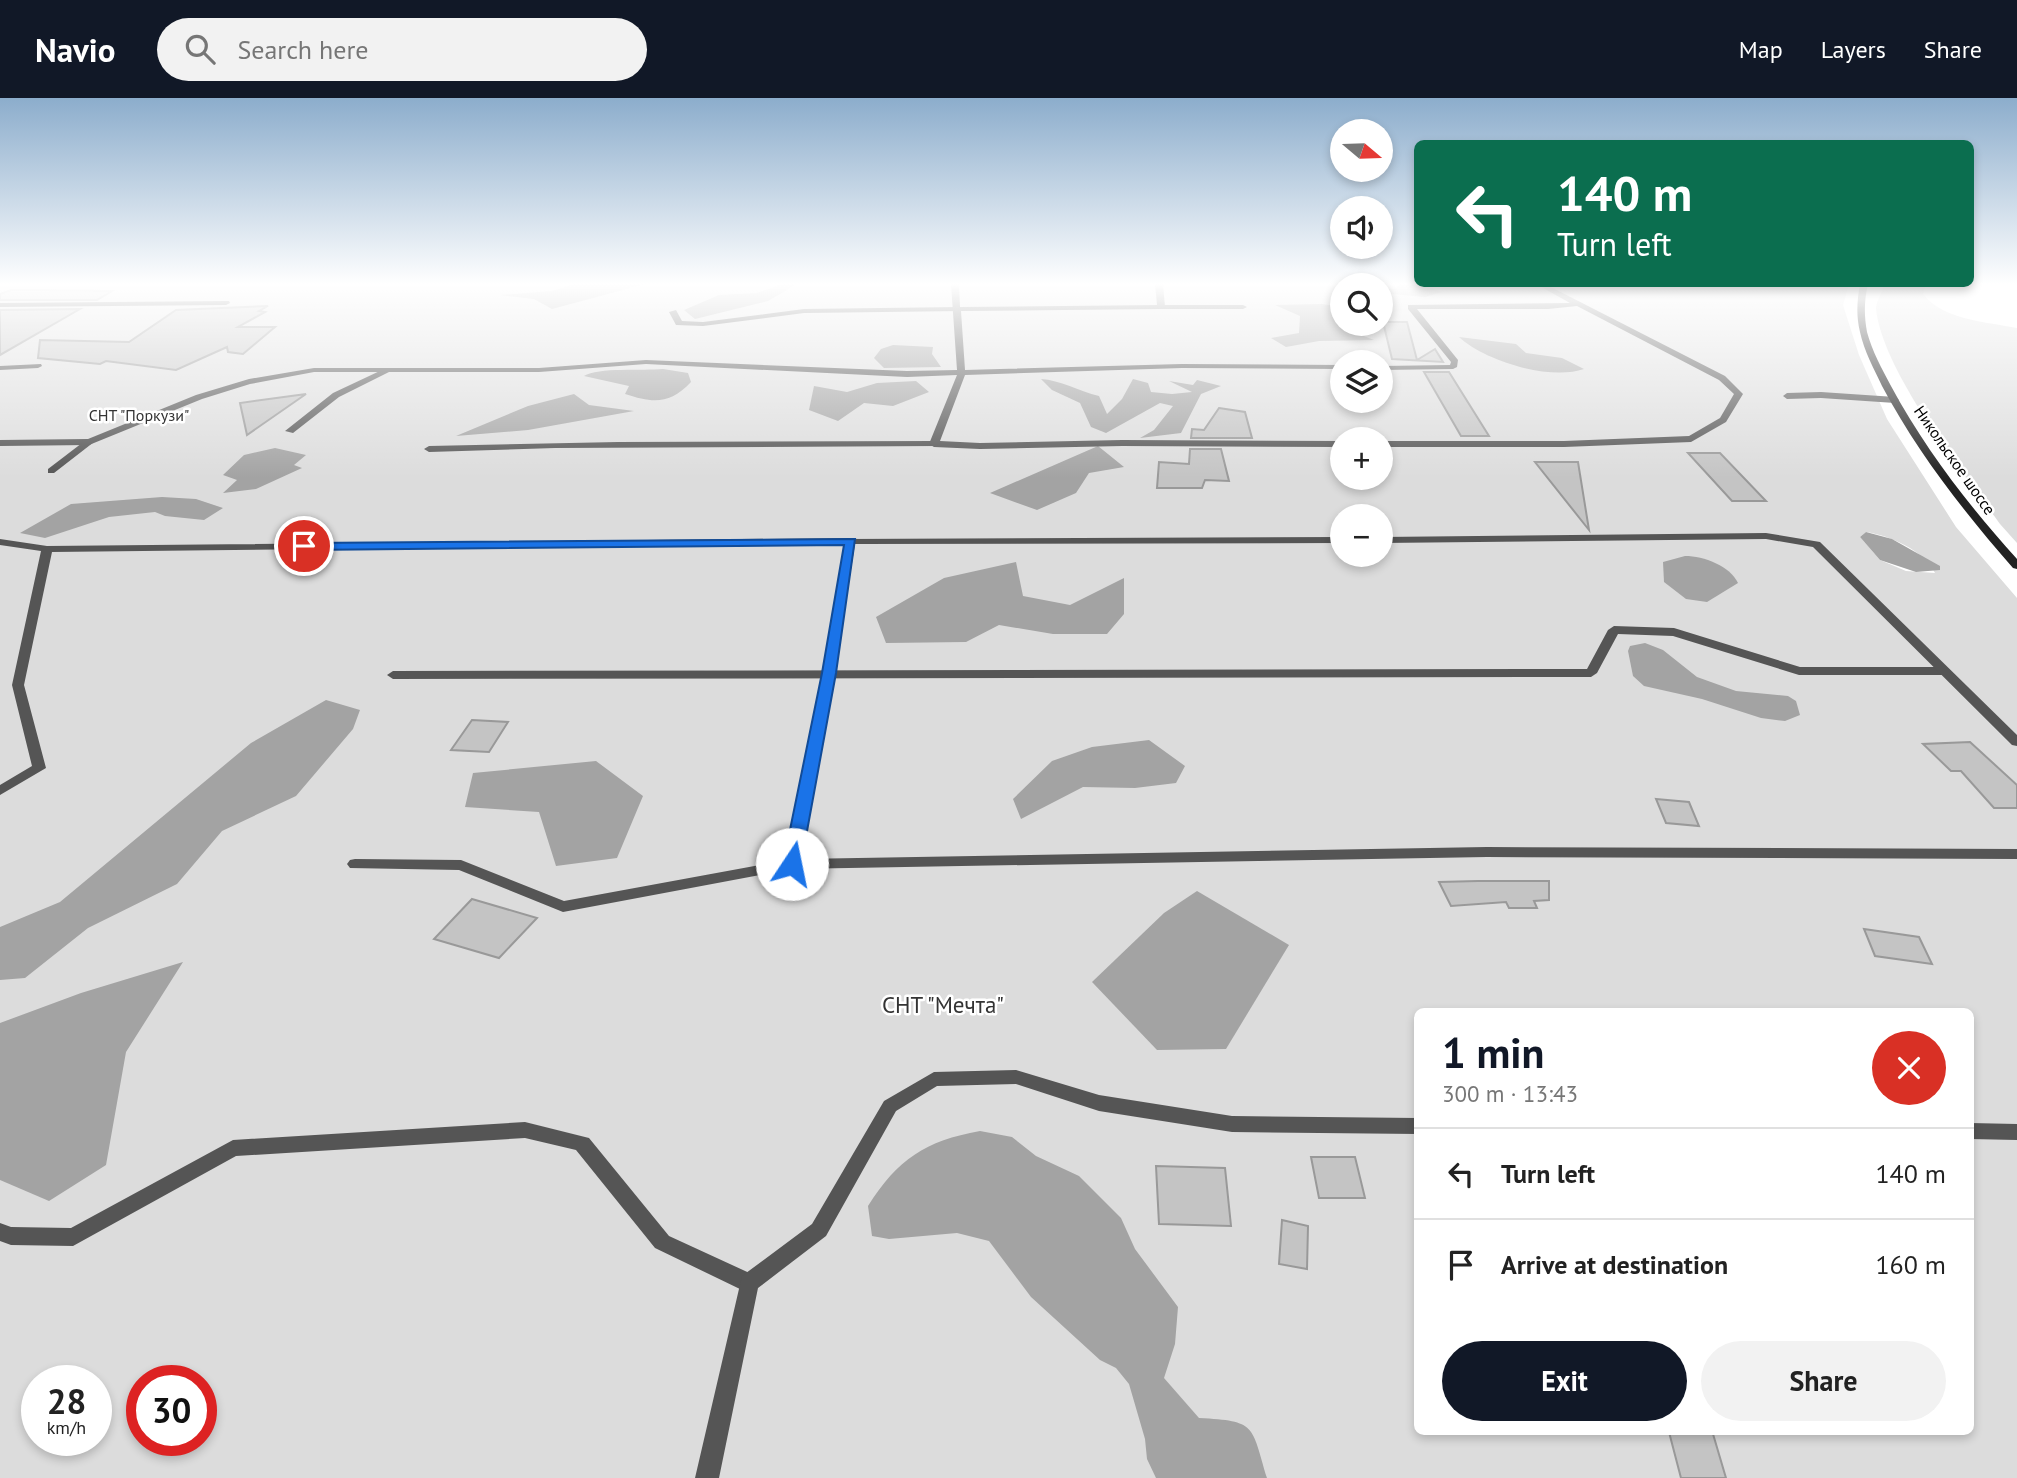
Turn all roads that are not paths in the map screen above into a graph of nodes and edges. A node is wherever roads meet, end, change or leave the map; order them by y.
1 (960, 348) edge
2 (1444, 348) edge
3 (1666, 348) edge
4 (1870, 348) edge
5 (38, 366) dead end
6 (1330, 367) edge
7 (0, 368) edge
8 (1393, 368) edge
9 (387, 370) junction
10 (961, 374) junction
11 (1787, 396) dead end
12 (1895, 400) junction
13 (290, 431) dead end
14 (89, 442) junction
15 (0, 443) edge
16 (934, 443) junction
17 (1330, 444) edge
18 (1393, 444) edge
19 (429, 449) dead end
20 (51, 471) dead end
21 (1330, 540) edge
22 (1393, 540) edge
23 (850, 541) junction
24 (0, 542) edge
25 (47, 549) junction
26 (2017, 566) edge
27 (1945, 671) junction
28 (829, 673) junction
29 (393, 675) dead end
30 (2017, 743) edge
31 (0, 791) edge
32 (2017, 854) edge
33 (355, 864) dead end
34 (792, 864) junction
35 (1414, 1126) edge
36 (1974, 1131) edge
37 (2017, 1132) edge
38 (0, 1233) edge
39 (749, 1283) junction
40 (707, 1478) edge

1 - 10 street
2 - 8 street
3 - 18 street
4 - 12 main road, Никольское шоссе
5 - 7 street
6 - 10 street
9 - 10 street
9 - 13 street
9 - 14 street
10 - 16 street
11 - 12 street
12 - 26 main road, Никольское шоссе
14 - 15 street
14 - 20 street
16 - 17 street
16 - 19 street
21 - 23 street
22 - 27 street
23 - 25 street
23 - 28 street
24 - 25 street
25 - 31 street
27 - 28 street
27 - 30 street
28 - 29 street
28 - 34 street
32 - 34 street
33 - 34 street
35 - 39 street
36 - 37 street
38 - 39 street
39 - 40 street

